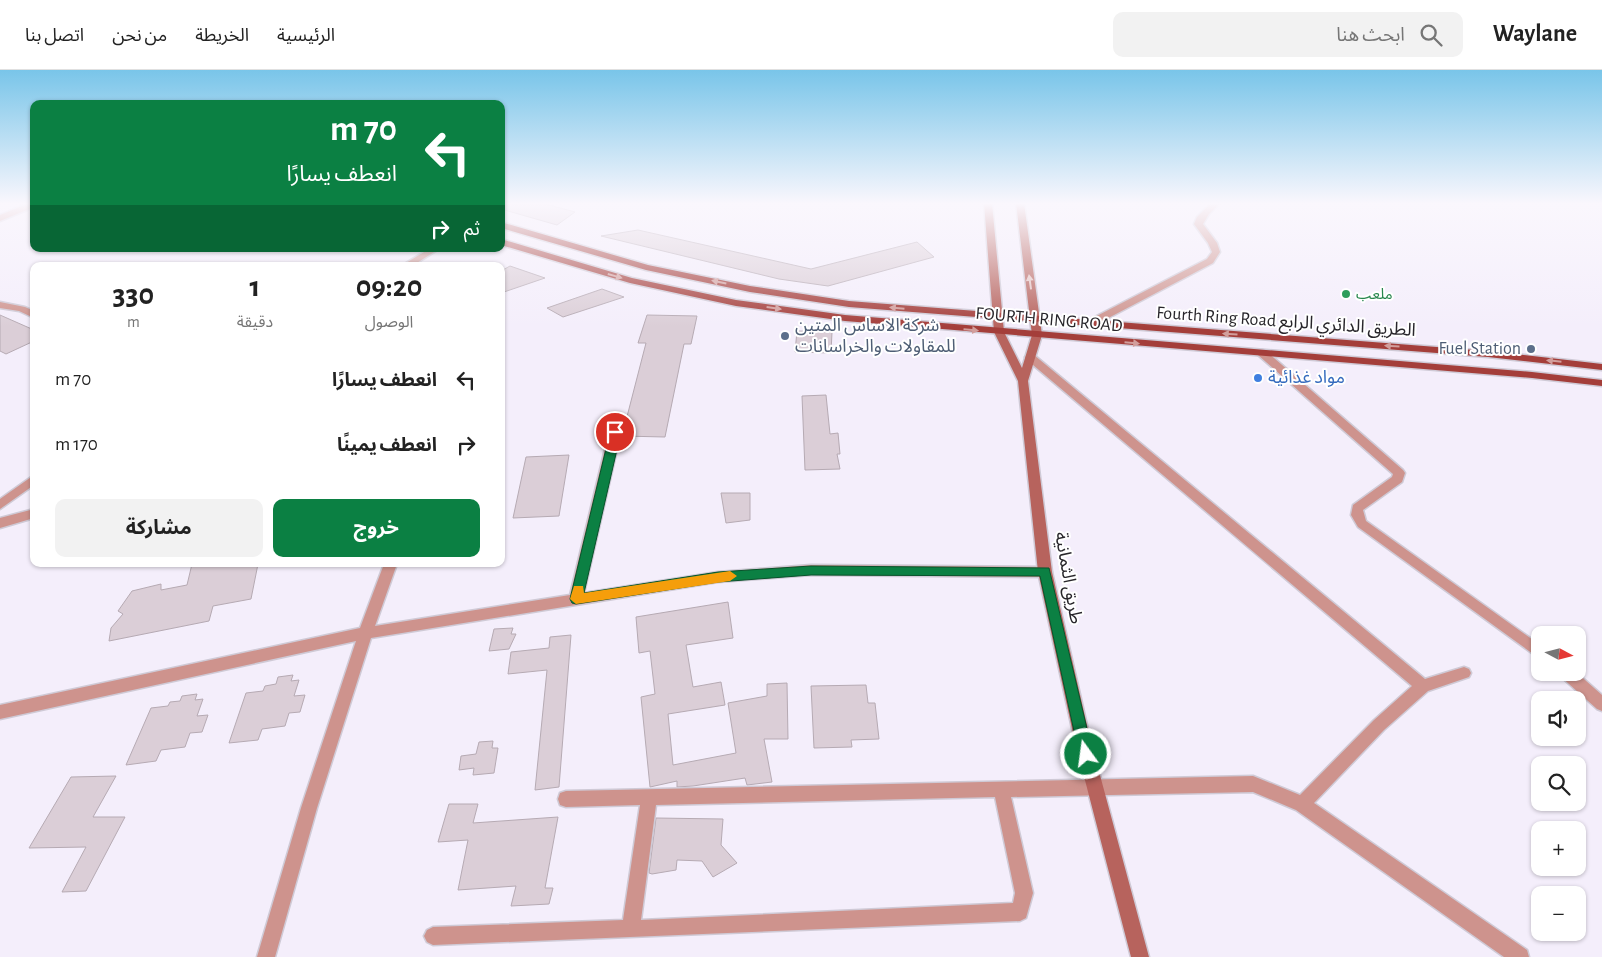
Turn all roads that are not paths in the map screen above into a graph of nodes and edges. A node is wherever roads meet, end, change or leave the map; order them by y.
1 (509, 244) edge
2 (568, 244) edge
3 (992, 244) edge
4 (1025, 244) edge
5 (1214, 244) edge
6 (430, 252) edge
7 (413, 262) edge
8 (0, 305) edge
9 (30, 313) edge
10 (998, 316) junction
11 (1034, 319) junction
12 (1091, 324) junction
13 (1000, 332) junction
14 (1037, 335) junction
15 (1262, 353) junction
16 (1030, 357) junction
17 (1602, 367) edge
18 (1023, 381) junction
19 (1602, 383) edge
20 (615, 432) dead end
21 (30, 482) edge
22 (0, 505) edge
23 (30, 514) edge
24 (0, 523) edge
25 (389, 567) edge
26 (1045, 572) junction
27 (576, 599) junction
28 (365, 633) junction
29 (1531, 646) edge
30 (1464, 673) dead end
31 (1575, 681) edge
32 (1423, 686) junction
33 (1602, 704) edge
34 (0, 712) edge
35 (1094, 786) junction
36 (1001, 788) junction
37 (649, 797) junction
38 (566, 799) dead end
39 (1302, 804) junction
40 (631, 929) junction
41 (433, 936) dead end
42 (266, 957) edge
43 (1140, 957) edge
44 (1520, 957) edge

1 -> 13 main road, FOURTH RING ROAD
10 -> 2 main road, FOURTH RING ROAD
3 - 10 street, طريق الثمانية
11 -> 4 street
5 - 12 street
6 - 7 street
8 - 9 street
10 - 11 main road, Fourth Ring Road الطريق الدائري الرابع
10 - 13 street, طريق الثمانية
11 - 12 main road, Fourth Ring Road الطريق الدائري الرابع
11 - 14 street
17 -> 12 main road, Fourth Ring Road الطريق الدائري الرابع
13 - 14 main road, FOURTH RING ROAD
13 - 18 street, طريق الثمانية
14 -> 15 main road, FOURTH RING ROAD
14 - 16 street
15 - 19 main road, FOURTH RING ROAD
15 - 29 street
16 - 18 street
16 - 32 street
18 - 26 street, طريق الثمانية
20 - 27 street
21 - 22 street
23 - 24 street
25 - 28 street
26 - 27 street
26 - 35 street, طريق الثمانية
27 - 28 street
28 - 34 street
28 - 42 street
30 - 32 street
31 - 33 street
32 - 39 street
35 - 36 street
35 - 39 street
35 - 43 street, طريق الثمانية
36 - 37 street
36 - 40 street
37 - 38 street
37 - 40 street
39 - 44 street
40 - 41 street

